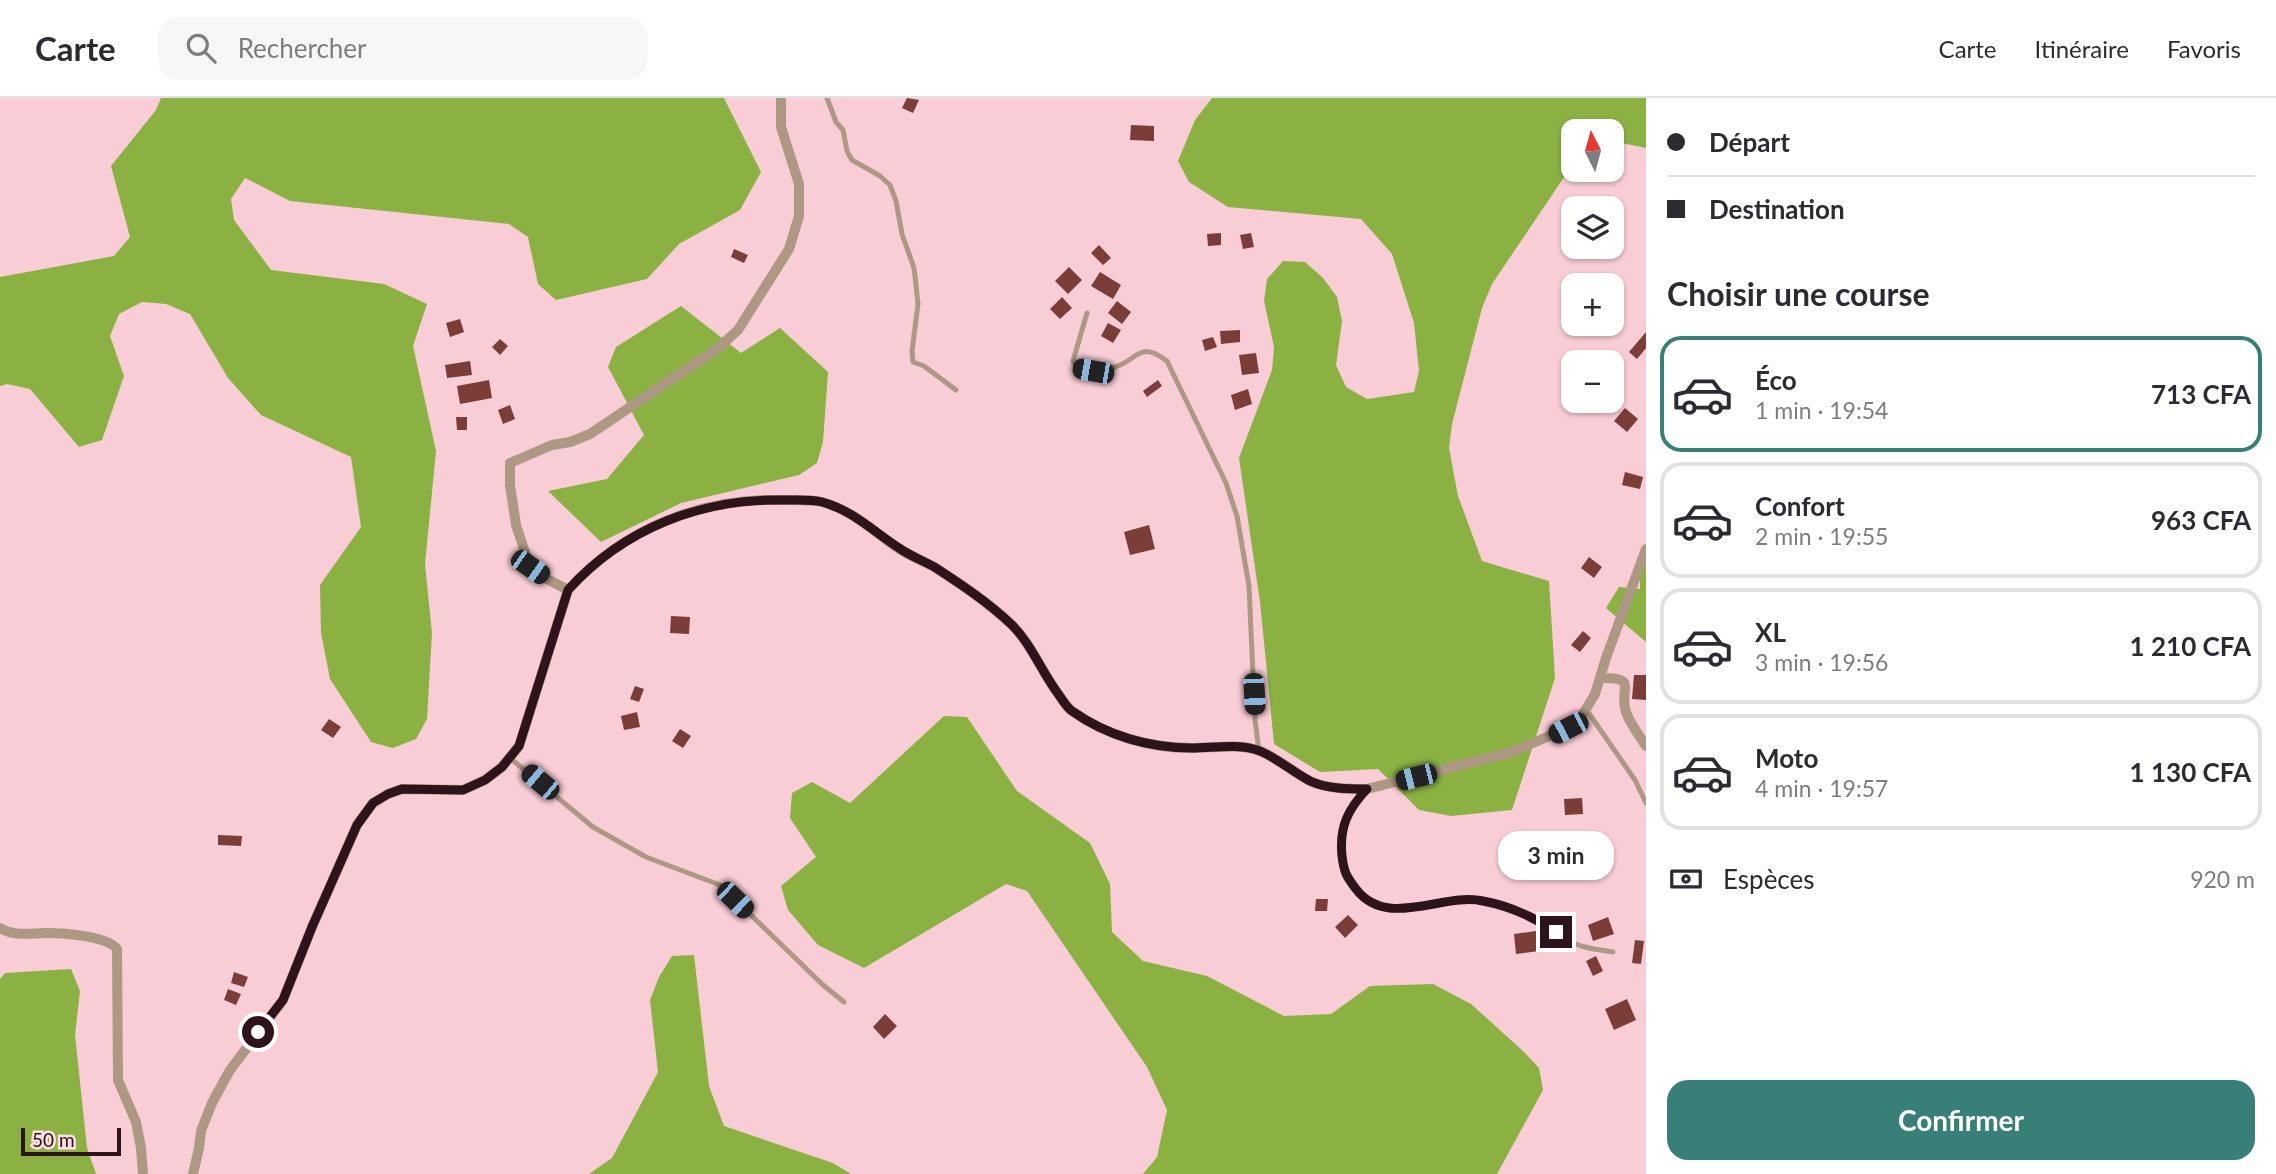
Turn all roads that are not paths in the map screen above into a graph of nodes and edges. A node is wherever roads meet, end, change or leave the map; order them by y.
1 (781, 98) edge
2 (827, 98) edge
3 (1087, 313) dead end
4 (956, 390) dead end
5 (1646, 549) edge
6 (568, 590) junction
7 (1600, 678) junction
8 (1586, 709) junction
9 (1646, 746) edge
10 (1259, 751) junction
11 (510, 758) junction
12 (1367, 789) junction
13 (1646, 803) edge
14 (0, 928) edge
15 (1613, 952) dead end
16 (844, 1002) dead end
17 (144, 1174) edge
18 (193, 1174) edge

1 - 6 street
2 - 4 lane
3 - 10 lane
5 - 7 street
6 - 10 street
6 - 11 street
7 - 8 street
7 - 9 street
8 - 12 street
8 - 13 lane
10 - 12 street
11 - 16 lane
11 - 18 street
12 - 15 lane
14 - 17 street

